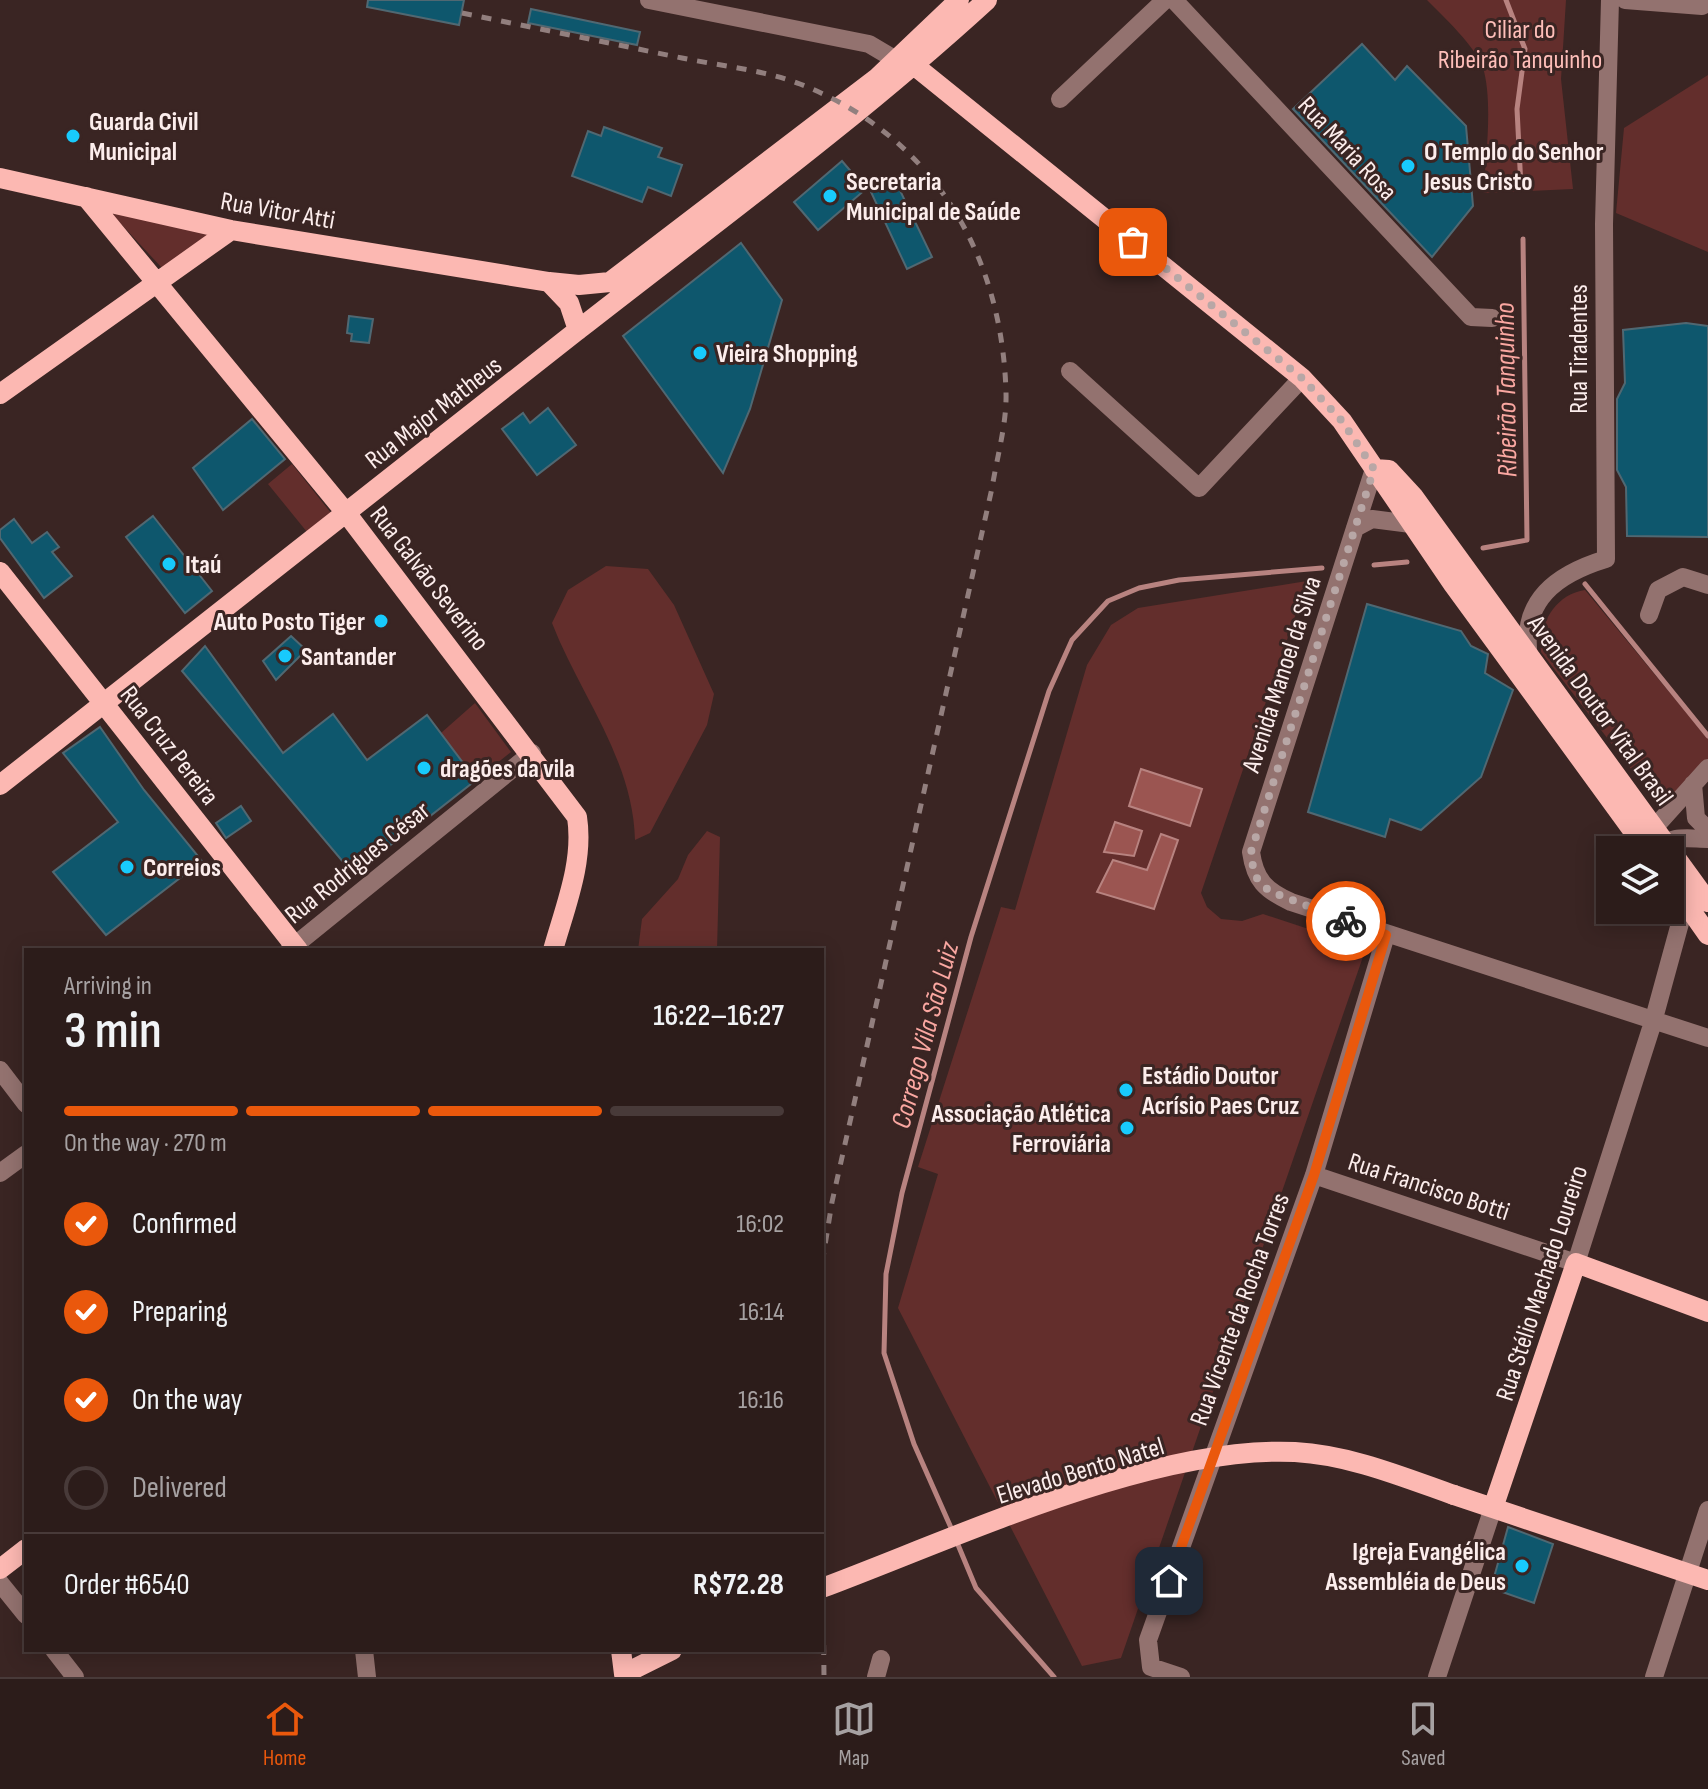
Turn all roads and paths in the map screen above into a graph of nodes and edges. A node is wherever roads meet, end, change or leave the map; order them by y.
1 (649, 0) edge
2 (959, 0) edge
3 (987, 0) edge
4 (1165, 0) edge
5 (1174, 0) edge
6 (1610, 0) edge
7 (1625, 0) edge
8 (1708, 3) edge
9 (903, 69) junction
10 (1060, 99) dead end
11 (0, 178) edge
12 (86, 197) junction
13 (231, 230) junction
14 (157, 281) junction
15 (549, 282) junction
16 (1492, 318) dead end
17 (578, 330) junction
18 (1070, 371) dead end
19 (1302, 378) junction
20 (0, 394) edge
21 (1374, 469) junction
22 (347, 514) junction
23 (1418, 524) junction
24 (1355, 528) junction
25 (0, 572) edge
26 (1708, 585) edge
27 (1649, 615) dead end
28 (1529, 657) junction
29 (106, 705) junction
30 (532, 753) junction
31 (1708, 768) edge
32 (1693, 784) junction
33 (0, 785) edge
34 (1708, 830) edge
35 (1649, 836) edge
36 (1649, 836) edge
37 (1659, 836) edge
38 (1708, 839) edge
39 (1684, 841) edge
40 (1684, 872) edge
41 (1693, 881) junction
42 (1685, 902) junction
43 (1708, 902) edge
44 (1386, 935) junction
45 (1708, 935) edge
46 (293, 948) edge
47 (295, 948) edge
48 (553, 948) edge
49 (1653, 1022) junction
50 (1708, 1038) edge
51 (0, 1070) edge
52 (24, 1101) edge
53 (24, 1155) edge
54 (0, 1173) edge
55 (1314, 1175) junction
56 (1576, 1263) junction
57 (1708, 1312) edge
58 (1493, 1508) junction
59 (1708, 1510) edge
60 (24, 1551) edge
61 (0, 1569) edge
62 (1688, 1574) junction
63 (1708, 1580) edge
64 (0, 1583) edge
65 (824, 1587) edge
66 (24, 1613) edge
67 (56, 1652) edge
68 (364, 1652) edge
69 (621, 1652) edge
70 (668, 1652) edge
71 (620, 1676) edge
72 (75, 1677) edge
73 (367, 1677) edge
74 (1181, 1677) edge
75 (1437, 1677) edge
76 (1654, 1677) edge

1 - 9 street
2 - 9 main road
3 - 9 main road
4 - 10 street
5 - 16 street, Rua Maria Rosa
6 - 28 street, Rua Tiradentes
7 - 8 street
9 - 15 main road
9 - 17 main road, Rua Major Matheus
9 - 19 main road
11 - 12 main road, Rua Vitor Atti
12 - 13 main road, Rua Vitor Atti
12 - 14 main road, Rua Galvão Severino
13 - 14 main road
13 - 15 main road, Rua Vitor Atti
14 - 20 main road
14 - 22 main road, Rua Galvão Severino
15 - 17 main road
17 - 22 main road, Rua Major Matheus
18 - 19 street
19 - 21 main road
21 - 23 main road
21 - 24 street, Avenida Manoel da Silva
22 - 29 main road, Rua Major Matheus
22 - 30 main road, Rua Galvão Severino
23 - 24 street
23 - 28 main road, Avenida Doutor Vital Brasil
23 - 36 main road, Avenida Doutor Vital Brasil
24 - 44 street, Avenida Manoel da Silva
25 - 29 main road, Rua Cruz Pereira
26 - 27 street
28 - 35 main road, Avenida Doutor Vital Brasil
29 - 33 main road, Rua Major Matheus
29 - 46 main road, Rua Cruz Pereira
30 - 47 street, Rua Rodrigues César
30 - 48 main road, Rua Galvão Severino
31 - 32 street
32 - 34 street
32 - 37 street
38 - 39 street
40 - 41 main road, Avenida Doutor Vital Brasil
41 - 42 street, Rua Stélio Machado Loureiro
41 - 43 main road, Avenida Doutor Vital Brasil
42 - 45 main road
42 - 49 street, Rua Stélio Machado Loureiro
44 - 49 street
44 - 55 street, Rua Vicente da Rocha Torres
49 - 50 street
49 - 56 street, Rua Stélio Machado Loureiro
51 - 52 street
53 - 54 street
55 - 56 street, Rua Francisco Botti
55 - 74 street, Rua Vicente da Rocha Torres
56 - 57 main road, Rua Francisco Botti
56 - 58 main road, Rua Stélio Machado Loureiro
58 - 62 main road, Elevado Bento Natel
58 - 65 main road, Elevado Bento Natel, bridge
58 - 75 street, Rua Stélio Machado Loureiro
59 - 62 street
60 - 61 main road
62 - 63 main road, Elevado Bento Natel
62 - 76 street
64 - 66 street
67 - 72 street
68 - 73 street
69 - 71 main road
70 - 71 main road

